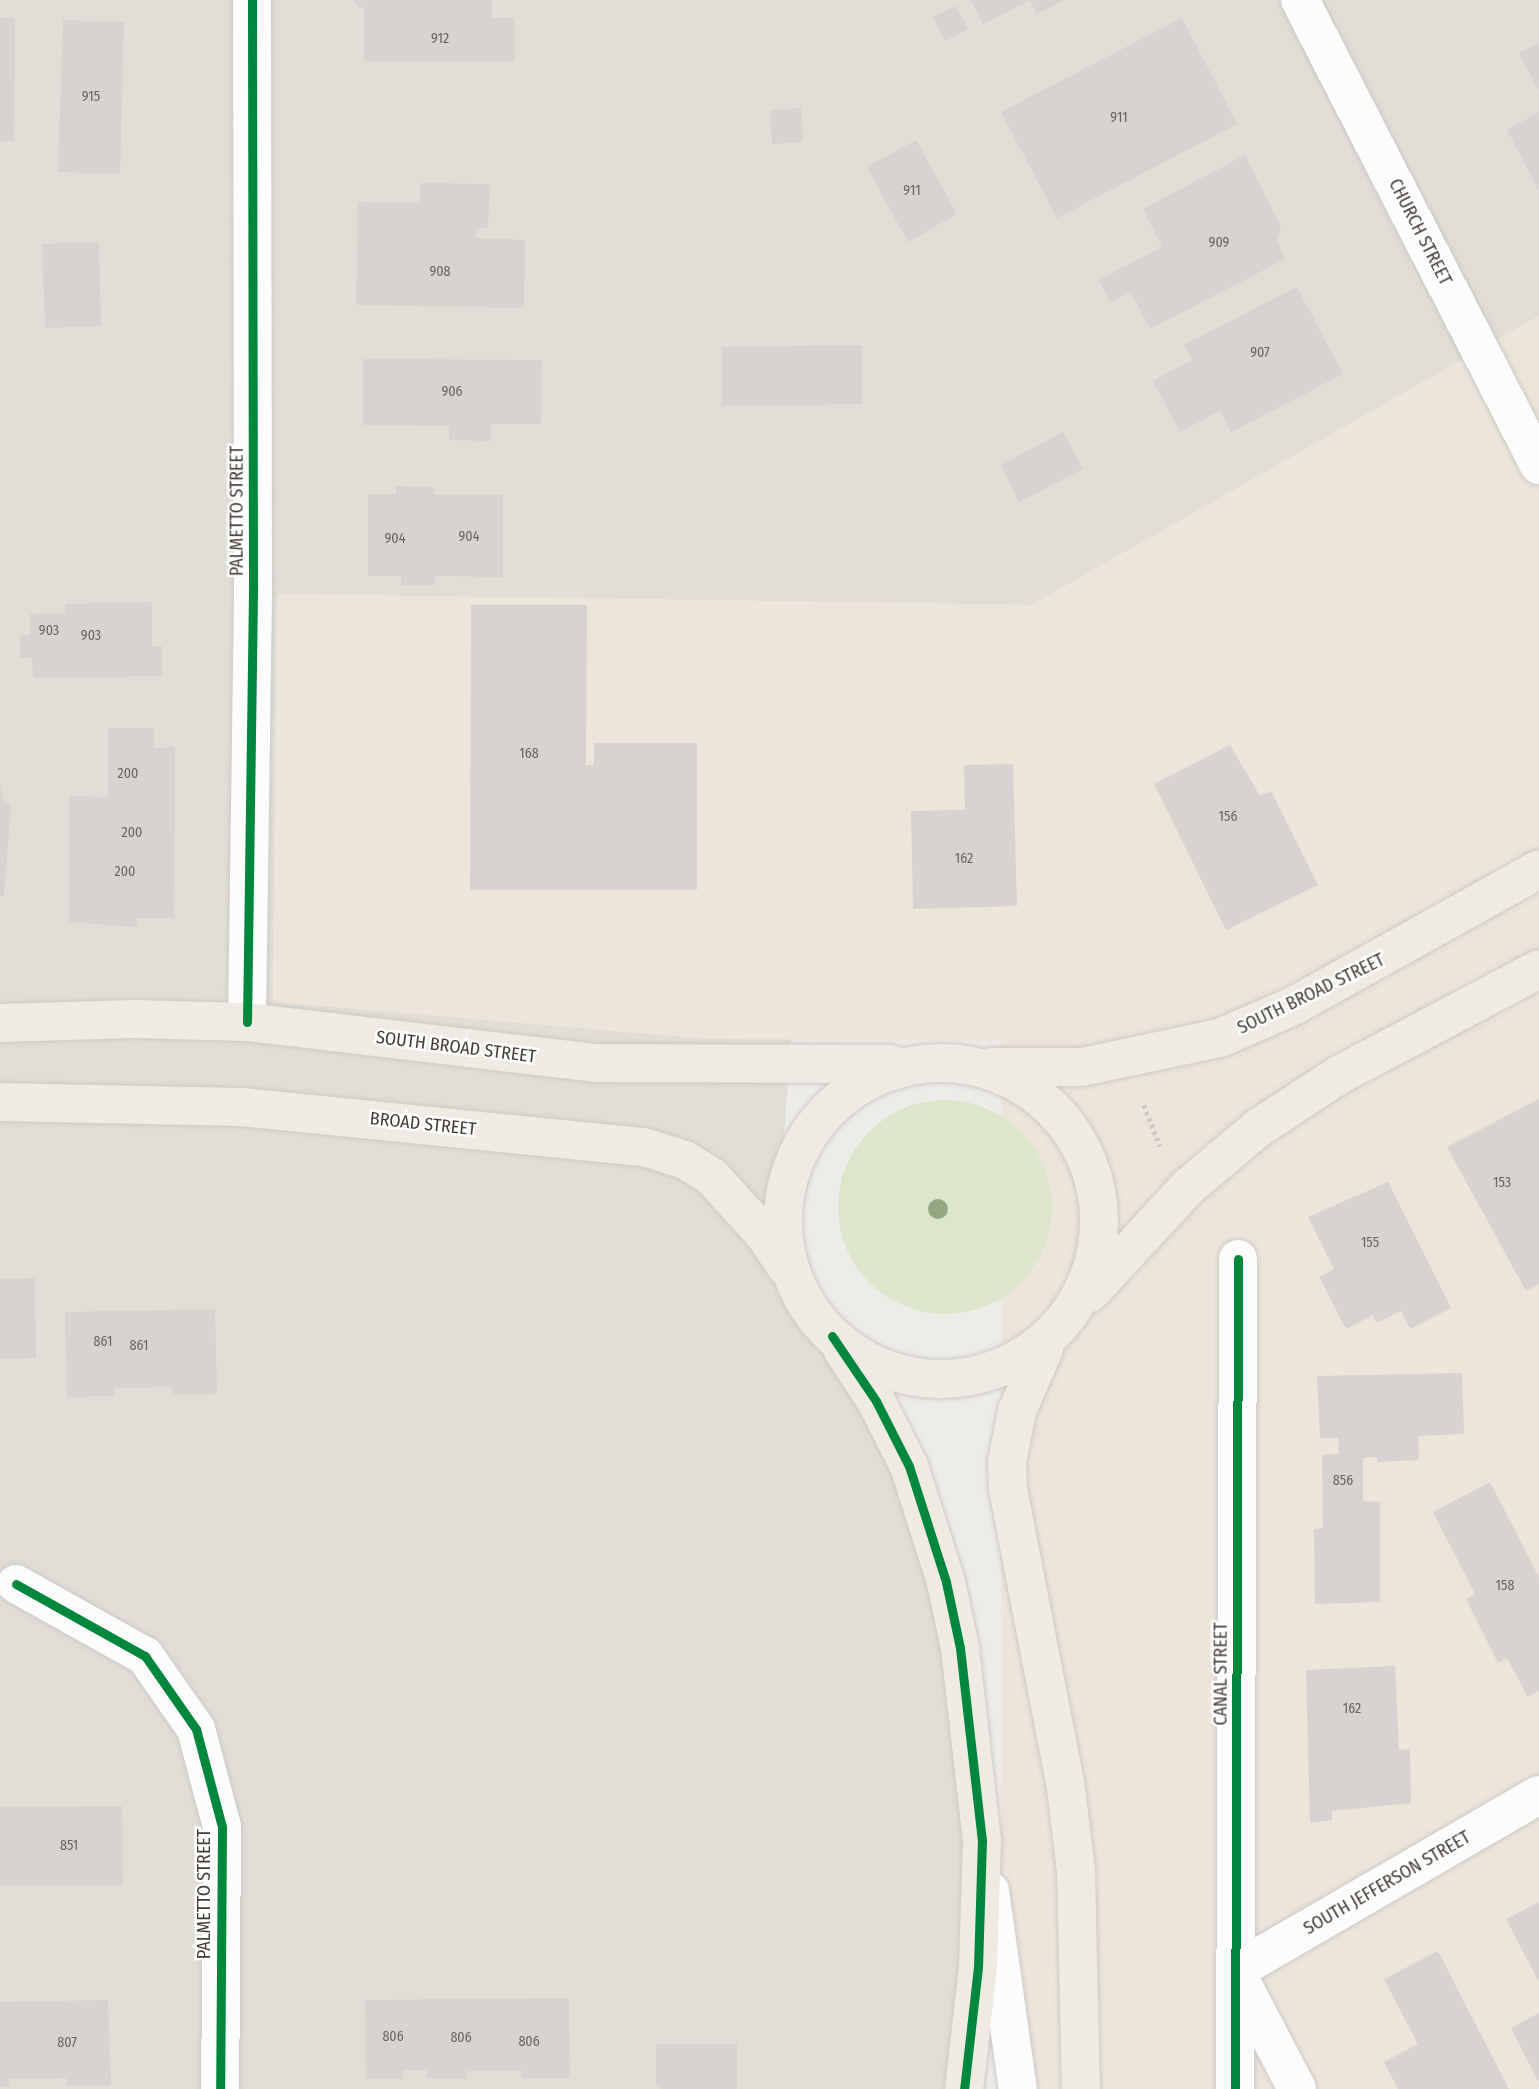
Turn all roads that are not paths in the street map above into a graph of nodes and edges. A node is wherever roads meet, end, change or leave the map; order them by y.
1 (252, 0) edge
2 (1300, 0) edge
3 (1539, 465) edge
4 (1539, 869) edge
5 (1539, 968) edge
6 (247, 1022) junction
7 (0, 1023) edge
8 (914, 1064) junction
9 (980, 1067) junction
10 (0, 1102) edge
11 (1238, 1259) dead end
12 (792, 1274) junction
13 (1090, 1293) junction
14 (832, 1336) junction
15 (1044, 1349) junction
16 (16, 1584) dead end
17 (1539, 1795) edge
18 (982, 1840) junction
19 (1235, 1971) junction
20 (220, 2089) edge
21 (964, 2089) edge
22 (1018, 2089) edge
23 (1081, 2089) edge
24 (1236, 2089) edge
25 (1297, 2089) edge

1 - 6 street, PALMETTO STREET
2 - 3 street, CHURCH STREET
4 - 9 main road, SOUTH BROAD STREET
5 - 13 main road
6 - 7 main road, SOUTH BROAD STREET
6 - 8 main road, SOUTH BROAD STREET
8 - 9 main road, SOUTH BROAD STREET
8 - 12 main road
9 - 13 main road
10 - 12 main road, BROAD STREET
11 - 19 street, CANAL STREET
12 - 14 main road, BROAD STREET
13 - 15 main road
14 - 15 main road
14 - 18 main road
15 - 23 main road
16 - 20 street, PALMETTO STREET
17 - 19 street, SOUTH JEFFERSON STREET
18 - 21 main road
18 - 22 street
19 - 24 street, CANAL STREET
19 - 25 street

